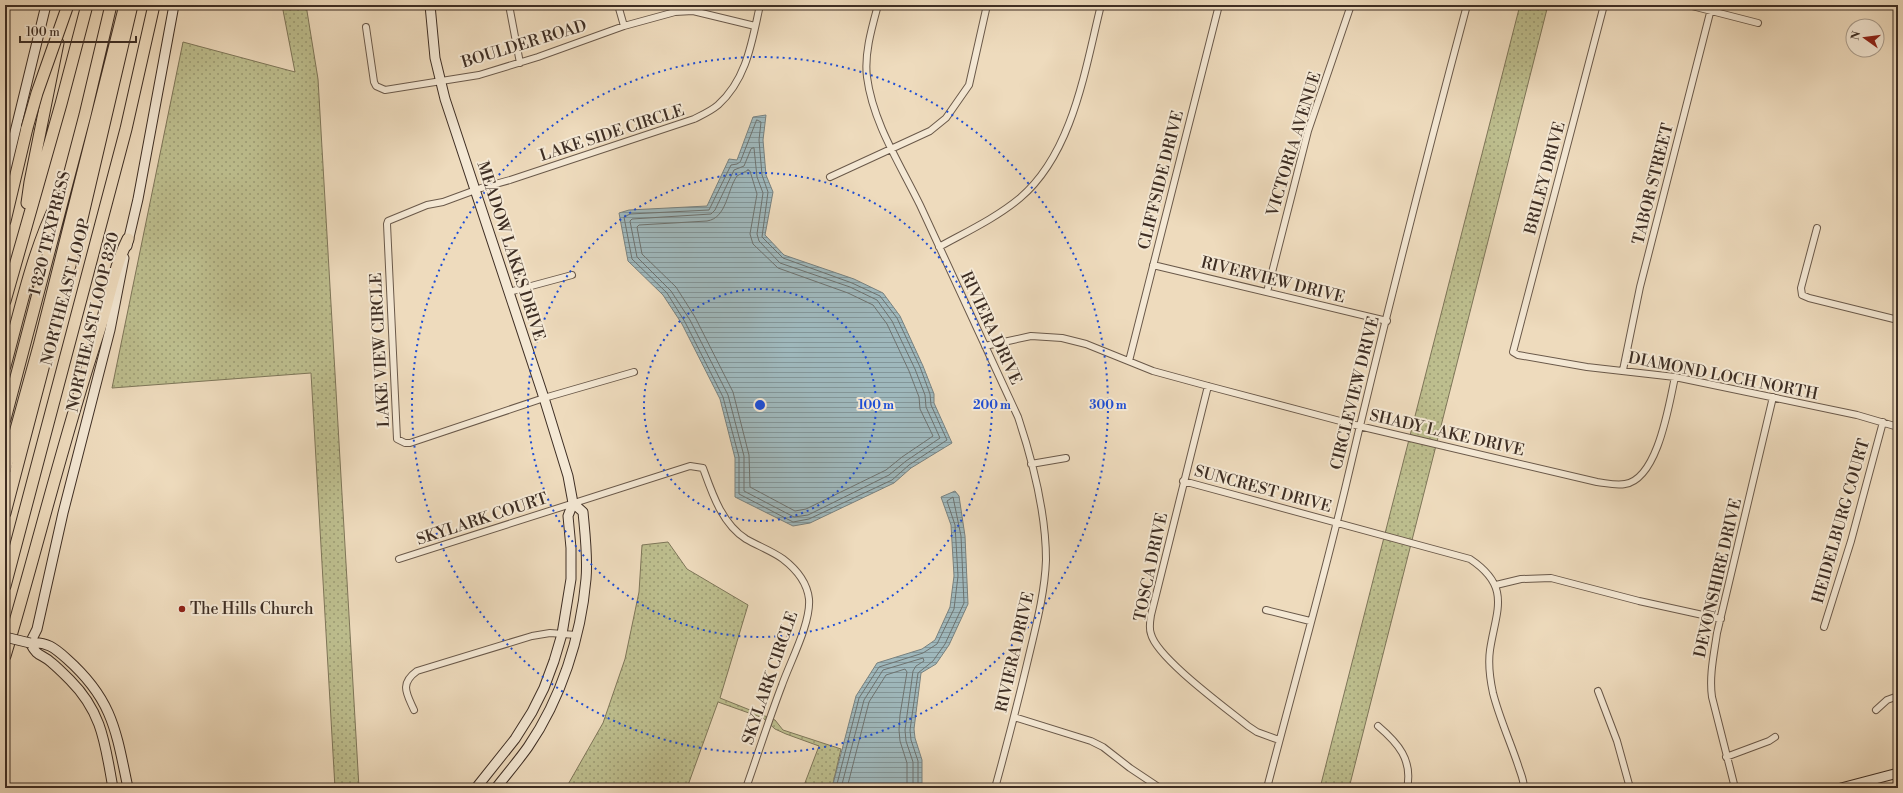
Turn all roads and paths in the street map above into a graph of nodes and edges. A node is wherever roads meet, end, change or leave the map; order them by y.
1 (46, 5) edge
2 (65, 5) edge
3 (68, 5) edge
4 (87, 5) edge
5 (111, 5) edge
6 (124, 5) edge
7 (132, 5) edge
8 (154, 5) edge
9 (174, 5) edge
10 (430, 5) edge
11 (509, 5) edge
12 (618, 5) edge
13 (760, 5) edge
14 (878, 5) edge
15 (987, 5) edge
16 (1101, 5) edge
17 (1219, 5) edge
18 (1351, 5) edge
19 (1467, 5) edge
20 (1604, 5) edge
21 (1688, 5) edge
22 (1711, 8) edge
23 (1758, 23) dead end
24 (624, 26) junction
25 (755, 26) junction
26 (366, 27) dead end
27 (520, 63) junction
28 (440, 82) junction
29 (891, 149) junction
30 (5, 173) edge
31 (830, 177) dead end
32 (68, 182) junction
33 (475, 190) junction
34 (5, 221) edge
35 (1817, 228) dead end
36 (24, 234) junction
37 (128, 239) junction
38 (939, 247) junction
39 (1153, 265) junction
40 (572, 275) dead end
41 (509, 292) junction
42 (1267, 292) junction
43 (5, 301) edge
44 (1898, 318) edge
45 (1387, 321) junction
46 (985, 346) junction
47 (1518, 355) joint
48 (1129, 361) junction
49 (5, 366) edge
50 (1623, 370) junction
51 (634, 372) dead end
52 (1675, 377) junction
53 (1208, 386) junction
54 (1773, 397) junction
55 (544, 398) junction
56 (5, 419) edge
57 (1883, 422) junction
58 (1358, 426) junction
59 (1898, 427) edge
60 (1066, 458) dead end
61 (1031, 464) junction
62 (5, 469) edge
63 (1183, 481) junction
64 (573, 503) junction
65 (5, 513) edge
66 (1336, 523) junction
67 (399, 559) dead end
68 (1496, 585) junction
69 (5, 586) edge
70 (1266, 610) dead end
71 (1720, 619) junction
72 (1310, 621) junction
73 (1824, 627) dead end
74 (562, 634) junction
75 (576, 635) junction
76 (5, 637) edge
77 (30, 643) junction
78 (5, 656) edge
79 (1598, 691) dead end
80 (1898, 696) edge
81 (414, 710) dead end
82 (1876, 710) dead end
83 (1014, 717) junction
84 (1378, 726) dead end
85 (1775, 737) dead end
86 (1280, 740) junction
87 (1726, 757) junction
88 (1898, 773) edge
89 (113, 788) edge
90 (128, 788) edge
91 (476, 788) edge
92 (496, 788) edge
93 (746, 788) edge
94 (995, 788) edge
95 (1160, 788) edge
96 (1267, 788) edge
97 (1407, 788) edge
98 (1524, 788) edge
99 (1630, 788) edge
100 (1735, 788) edge
101 (1841, 788) edge

1 - 30 street
2 - 36 highway
3 - 34 highway, bridge
4 - 36 highway
5 - 32 highway, I 820 TEXPRESS
6 - 62 highway, I 820 TEXPRESS
7 - 65 highway
8 - 69 highway, NORTHEAST LOOP
9 - 37 street, NORTHEAST LOOP 820
10 - 28 street, MEADOW LAKES DRIVE
11 - 27 street
12 - 24 street
13 - 25 street, LAKE SIDE CIRCLE
14 - 29 street, RIVIERA DRIVE
15 - 29 street
16 - 38 street
17 - 39 street, CLIFFSIDE DRIVE
18 - 42 street, VICTORIA AVENUE
19 - 45 street, CIRCLEVIEW DRIVE
20 - 47 street, BRILEY DRIVE
21 - 22 street
22 - 23 street
22 - 50 street, TABOR STREET
24 - 25 street, BOULDER ROAD
24 - 27 street, BOULDER ROAD
25 - 33 street, LAKE SIDE CIRCLE
26 - 28 street, BOULDER ROAD
27 - 28 street, BOULDER ROAD
28 - 33 street, MEADOW LAKES DRIVE
29 - 31 street
29 - 38 street, RIVIERA DRIVE
32 - 49 highway
32 - 56 highway, I 820 TEXPRESS
33 - 41 street, MEADOW LAKES DRIVE
33 - 55 street, LAKE VIEW CIRCLE
35 - 44 street
36 - 43 highway
37 - 77 street, NORTHEAST LOOP 820
37 - 78 highway
38 - 46 street, RIVIERA DRIVE
39 - 42 street, RIVERVIEW DRIVE
39 - 48 street, CLIFFSIDE DRIVE
40 - 41 street
41 - 55 street, MEADOW LAKES DRIVE
42 - 45 street, RIVERVIEW DRIVE
45 - 58 street, CIRCLEVIEW DRIVE
46 - 48 street, SHADY LAKE DRIVE
46 - 61 street, RIVIERA DRIVE
47 - 50 street, DIAMOND LOCH NORTH
48 - 53 street, SHADY LAKE DRIVE
50 - 52 street, DIAMOND LOCH NORTH
51 - 55 street
52 - 54 street, DIAMOND LOCH NORTH
52 - 58 street, SHADY LAKE DRIVE
53 - 58 street, SHADY LAKE DRIVE
53 - 63 street, TOSCA DRIVE
54 - 57 street, DIAMOND LOCH NORTH
54 - 71 street, DEVONSHIRE DRIVE
55 - 64 street, MEADOW LAKES DRIVE
57 - 59 street, DIAMOND LOCH NORTH
57 - 73 street, HEIDELBURG COURT
58 - 66 street, CIRCLEVIEW DRIVE
60 - 61 street
61 - 83 street, RIVIERA DRIVE
63 - 66 street, SUNCREST DRIVE
63 - 86 street, TOSCA DRIVE
64 - 67 street, SKYLARK COURT
64 - 74 street, MEADOW LAKES DRIVE
64 - 75 street, MEADOW LAKES DRIVE
64 - 93 street, SKYLARK CIRCLE
66 - 68 street, SUNCREST DRIVE
66 - 72 street, CIRCLEVIEW DRIVE
68 - 71 street
68 - 98 street
70 - 72 street
71 - 87 street, DEVONSHIRE DRIVE
72 - 86 street, CIRCLEVIEW DRIVE
74 - 75 street
74 - 81 street
74 - 91 street, MEADOW LAKES DRIVE
75 - 92 street, MEADOW LAKES DRIVE
76 - 77 street, bridge
77 - 89 street
77 - 90 street
79 - 99 street
80 - 82 street
83 - 94 street, RIVIERA DRIVE
83 - 95 street
84 - 97 street
85 - 87 street
86 - 96 street, CIRCLEVIEW DRIVE
87 - 100 street, DEVONSHIRE DRIVE
88 - 101 street

